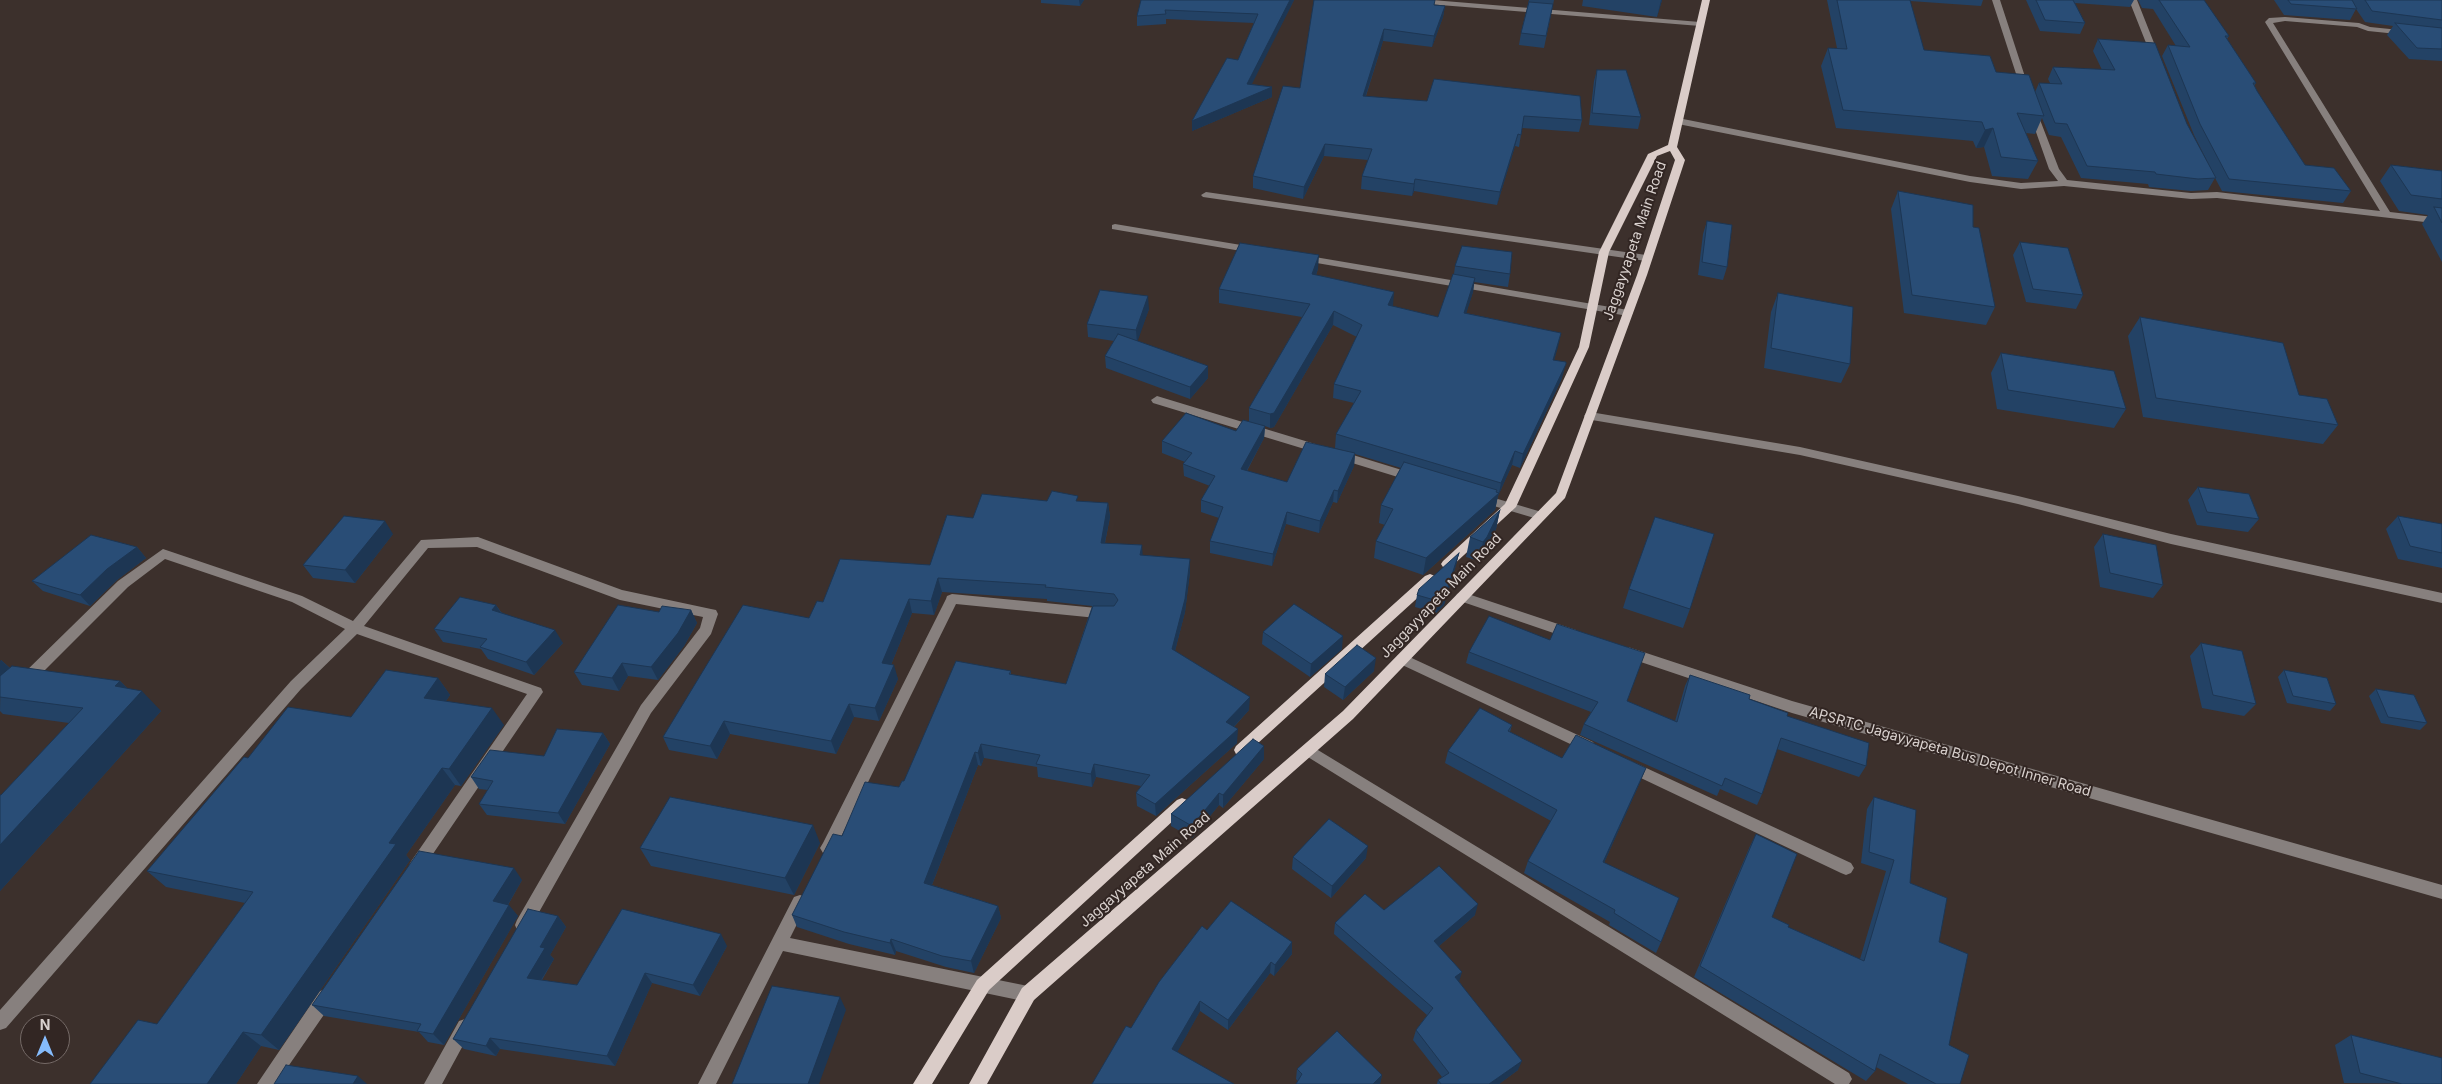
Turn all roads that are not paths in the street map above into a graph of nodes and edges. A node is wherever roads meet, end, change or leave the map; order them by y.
1 (1403, 0) edge
2 (1706, 0) edge
3 (1996, 0) edge
4 (2133, 0) edge
5 (1700, 24) junction
6 (2414, 33) edge
7 (2158, 63) edge
8 (1678, 121) junction
9 (1672, 147) junction
10 (2064, 183) junction
11 (1206, 195) dead end
12 (2388, 216) junction
13 (2442, 221) edge
14 (1116, 227) dead end
15 (1262, 251) edge
16 (1604, 252) junction
17 (1291, 256) edge
18 (1646, 258) junction
19 (1593, 308) junction
20 (1628, 313) junction
21 (1156, 400) dead end
22 (1590, 416) junction
23 (1424, 481) edge
24 (1472, 495) edge
25 (1510, 507) junction
26 (1541, 516) junction
27 (1462, 597) junction
28 (2442, 598) edge
29 (1110, 614) edge
30 (355, 628) junction
31 (1584, 638) edge
32 (1613, 647) edge
33 (1402, 659) junction
34 (14, 693) edge
35 (1308, 750) junction
36 (1602, 753) edge
37 (1232, 759) edge
38 (1620, 761) edge
39 (1195, 792) edge
40 (819, 864) edge
41 (1846, 868) dead end
42 (407, 880) edge
43 (806, 891) edge
44 (2442, 892) edge
45 (515, 939) edge
46 (779, 943) junction
47 (983, 985) junction
48 (334, 986) edge
49 (1028, 994) junction
50 (472, 1016) edge
51 (0, 1022) edge
52 (1842, 1079) dead end
53 (266, 1084) edge
54 (433, 1084) edge
55 (706, 1084) edge
56 (922, 1084) edge
57 (978, 1084) edge

1 - 5 street
2 - 5 main road, Jaggayyapeta Main Road
3 - 10 street
4 - 7 street
5 - 8 main road, Jaggayyapeta Main Road
6 - 12 street
8 - 9 main road, Jaggayyapeta Main Road
8 - 10 street
9 - 16 main road
9 - 18 main road, Jaggayyapeta Main Road
10 - 12 street
11 - 16 street
12 - 13 street
14 - 15 street
16 - 18 street
16 - 19 main road
17 - 19 street
18 - 20 main road, Jaggayyapeta Main Road
19 - 20 street
19 - 25 main road
20 - 22 main road, Jaggayyapeta Main Road
21 - 23 street
22 - 26 main road, Jaggayyapeta Main Road
22 - 28 street
24 - 25 street
25 - 26 street
25 - 37 main road
26 - 27 main road, Jaggayyapeta Main Road
27 - 31 street
27 - 33 main road, Jaggayyapeta Main Road
29 - 40 street
30 - 34 street
30 - 42 street
30 - 45 street
30 - 51 street
32 - 44 street, APSRTC Jagayyapeta Bus Depot Inner Road
33 - 35 main road, Jaggayyapeta Main Road
33 - 36 street
35 - 49 main road, Jaggayyapeta Main Road
35 - 52 street
38 - 41 street
39 - 47 main road
43 - 46 street
46 - 47 street
46 - 55 street
47 - 49 street
47 - 56 main road
48 - 53 street
49 - 57 main road, Jaggayyapeta Main Road
50 - 54 street

